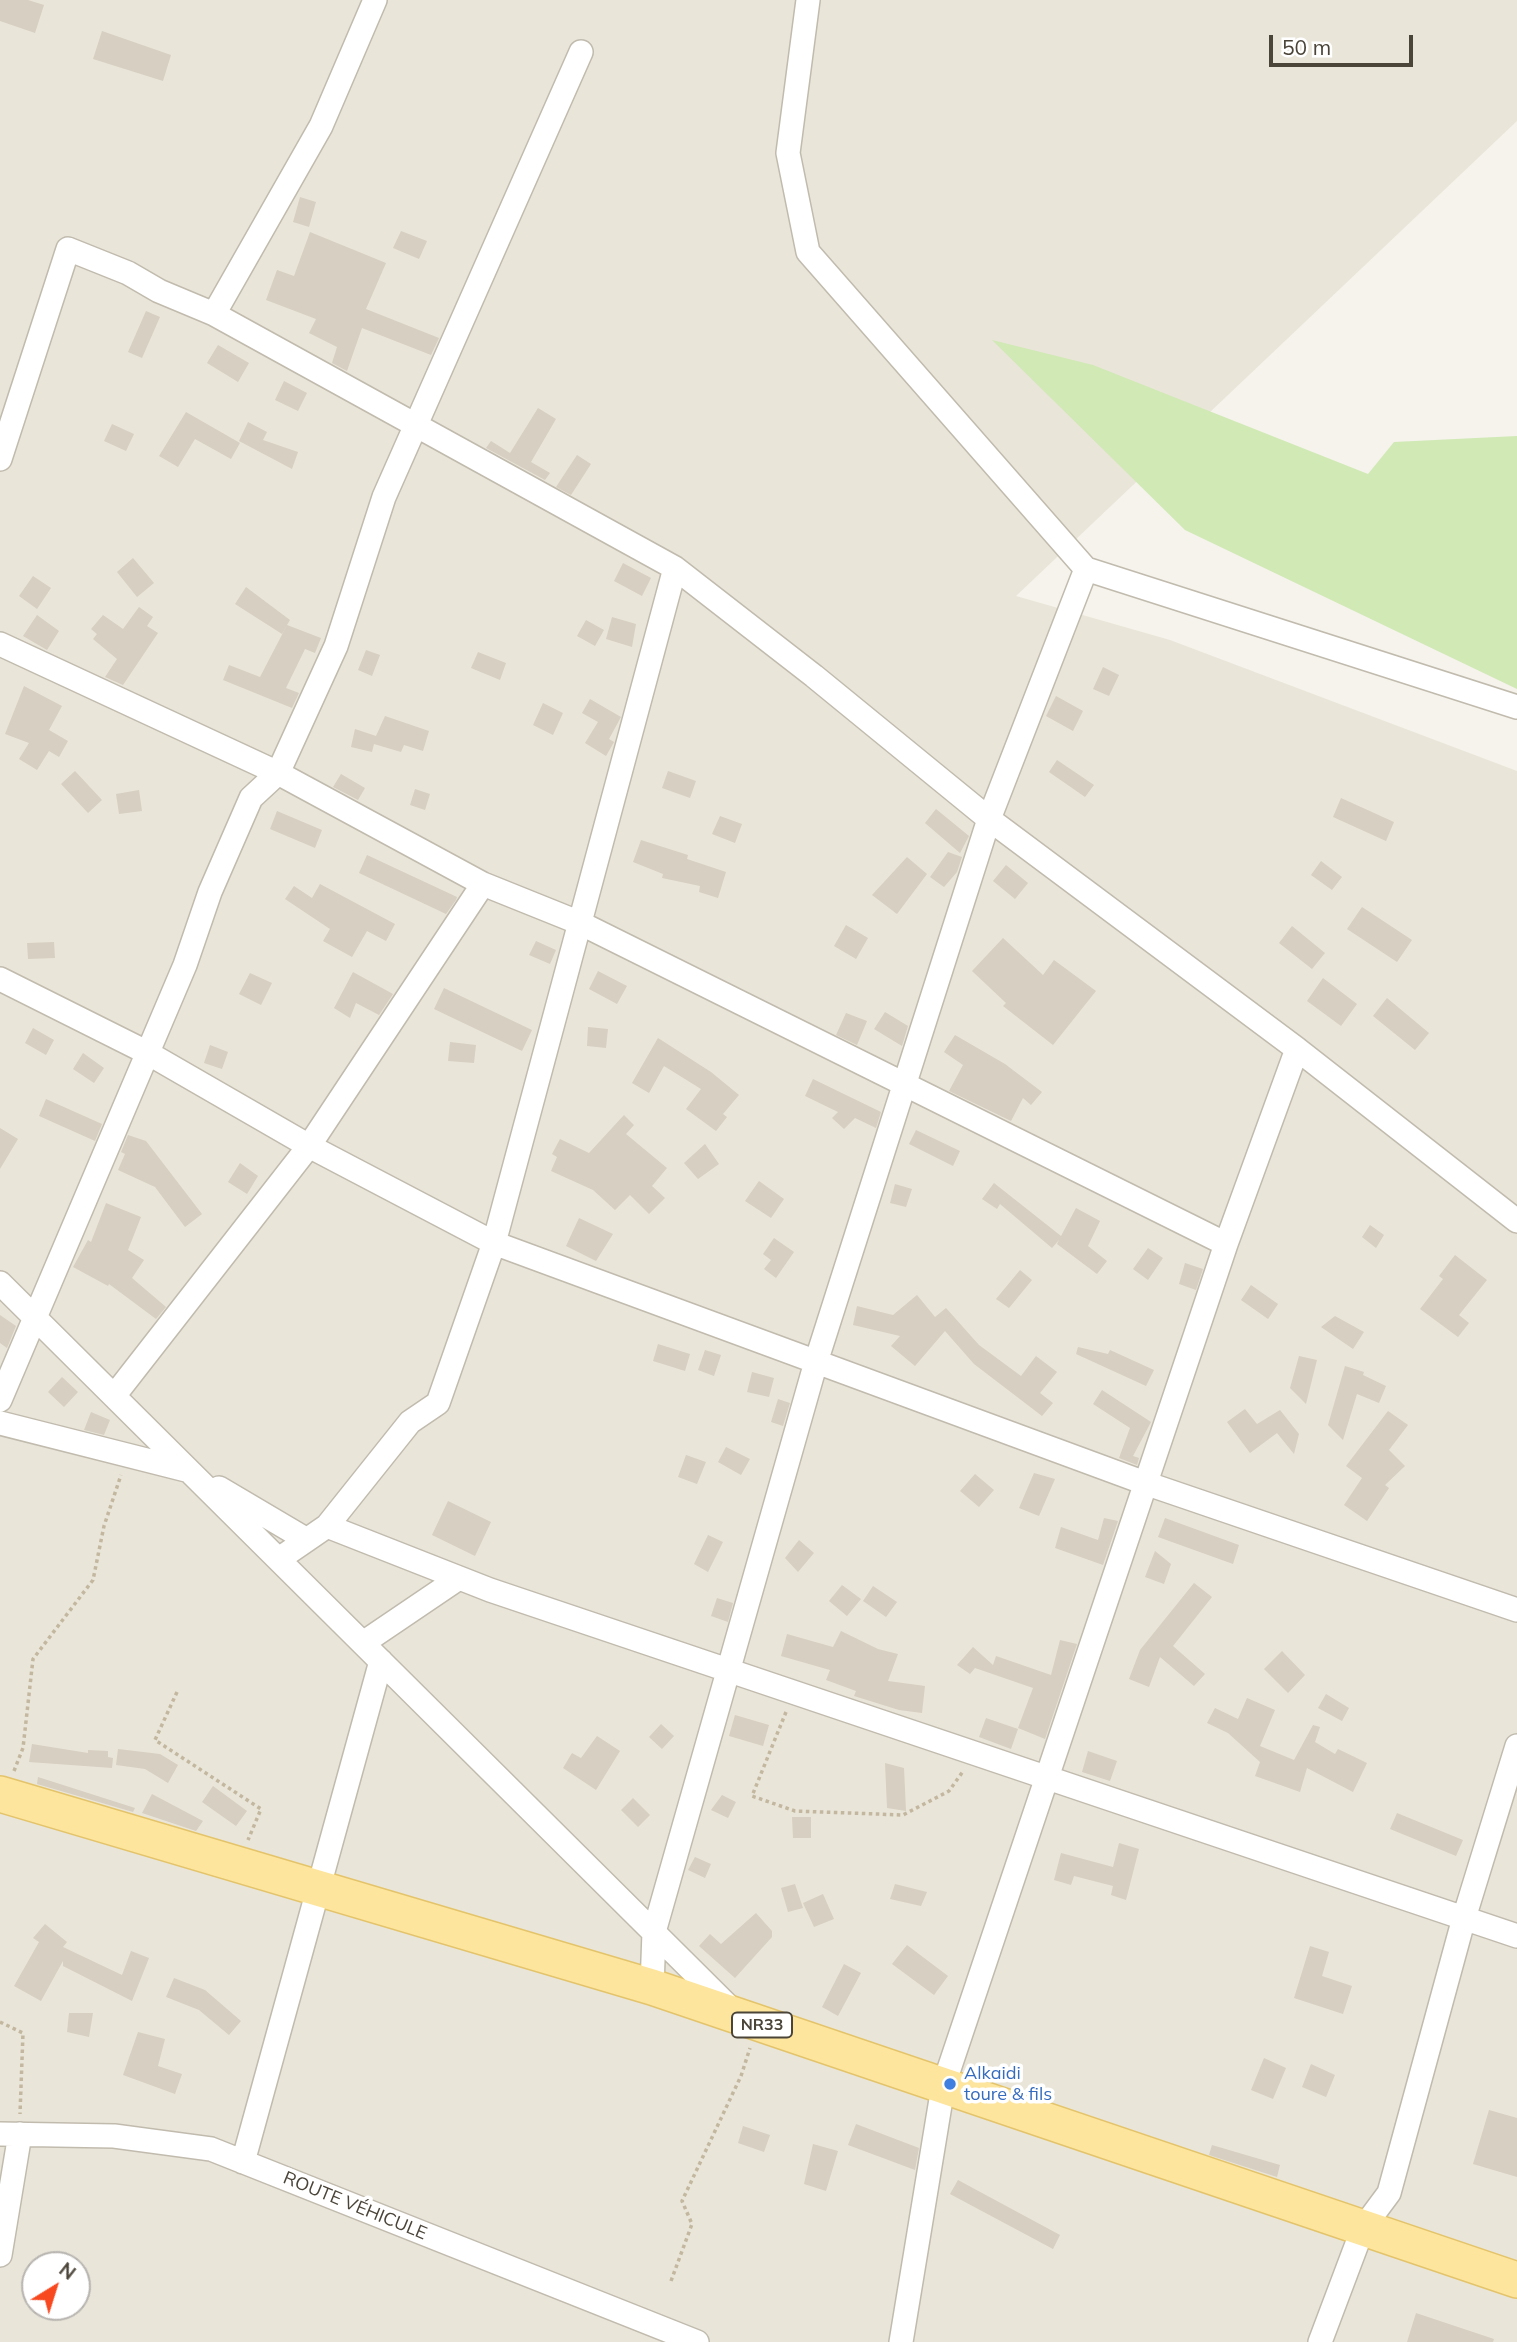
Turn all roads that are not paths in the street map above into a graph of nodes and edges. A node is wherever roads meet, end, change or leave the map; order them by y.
1 (375, 0) edge
2 (808, 0) edge
3 (581, 52) dead end
4 (214, 314) junction
5 (415, 423) junction
6 (0, 459) edge
7 (675, 568) junction
8 (1086, 569) junction
9 (0, 644) edge
10 (1517, 707) edge
11 (278, 773) junction
12 (989, 819) junction
13 (483, 884) junction
14 (580, 923) junction
15 (0, 979) edge
16 (1297, 1049) junction
17 (146, 1052) junction
18 (905, 1086) junction
19 (309, 1146) junction
20 (1517, 1221) edge
21 (494, 1243) junction
22 (1226, 1244) junction
23 (0, 1283) edge
24 (35, 1317) junction
25 (816, 1362) junction
26 (114, 1396) junction
27 (0, 1400) edge
28 (0, 1423) edge
29 (189, 1471) junction
30 (1145, 1483) junction
31 (327, 1526) junction
32 (307, 1540) junction
33 (279, 1559) junction
34 (460, 1578) junction
35 (1517, 1610) edge
36 (363, 1643) junction
37 (381, 1661) junction
38 (728, 1669) junction
39 (1517, 1746) edge
40 (1047, 1778) junction
41 (2, 1795) edge
42 (317, 1888) junction
43 (1464, 1918) junction
44 (654, 1932) junction
45 (1517, 1936) edge
46 (652, 1987) junction
47 (748, 2020) junction
48 (943, 2087) junction
49 (10, 2134) edge
50 (243, 2162) junction
51 (1363, 2228) junction
52 (0, 2255) edge
53 (1517, 2280) edge
54 (697, 2342) edge
55 (901, 2342) edge
56 (1320, 2342) edge

1 - 4 street
2 - 8 street
3 - 5 street
4 - 5 street
4 - 6 street
5 - 7 street
5 - 11 street
7 - 12 street
7 - 14 street
8 - 10 street
8 - 12 street
9 - 11 street
11 - 13 street
11 - 17 street
12 - 16 street
12 - 18 street
13 - 14 street
13 - 19 street
14 - 18 street
14 - 21 street
15 - 17 street
16 - 20 street
16 - 22 street
17 - 19 street
17 - 24 street
18 - 22 street
18 - 25 street
19 - 21 street
19 - 26 street
21 - 25 street
21 - 31 street
22 - 30 street
23 - 24 street
24 - 26 street
24 - 27 street
25 - 30 street
25 - 38 street
26 - 29 street
28 - 29 street
29 - 32 street
29 - 33 street
30 - 35 street
30 - 40 street
31 - 32 street
31 - 34 street
32 - 33 street
33 - 36 street
34 - 36 street
34 - 38 street
36 - 37 street
37 - 42 street
37 - 44 street
38 - 40 street
38 - 44 street
39 - 43 street
40 - 43 street
40 - 48 street
41 - 42 main road, NR33
42 - 46 main road, NR33
42 - 50 street
43 - 45 street
43 - 51 street
44 - 46 street
44 - 47 street
46 - 47 main road, NR33
47 - 48 main road, NR33
48 - 51 main road, NR33
48 - 55 street
49 - 50 street, ROUTE VÉHICULE
49 - 52 street
50 - 54 street, ROUTE VÉHICULE
51 - 53 main road, NR33
51 - 56 street

